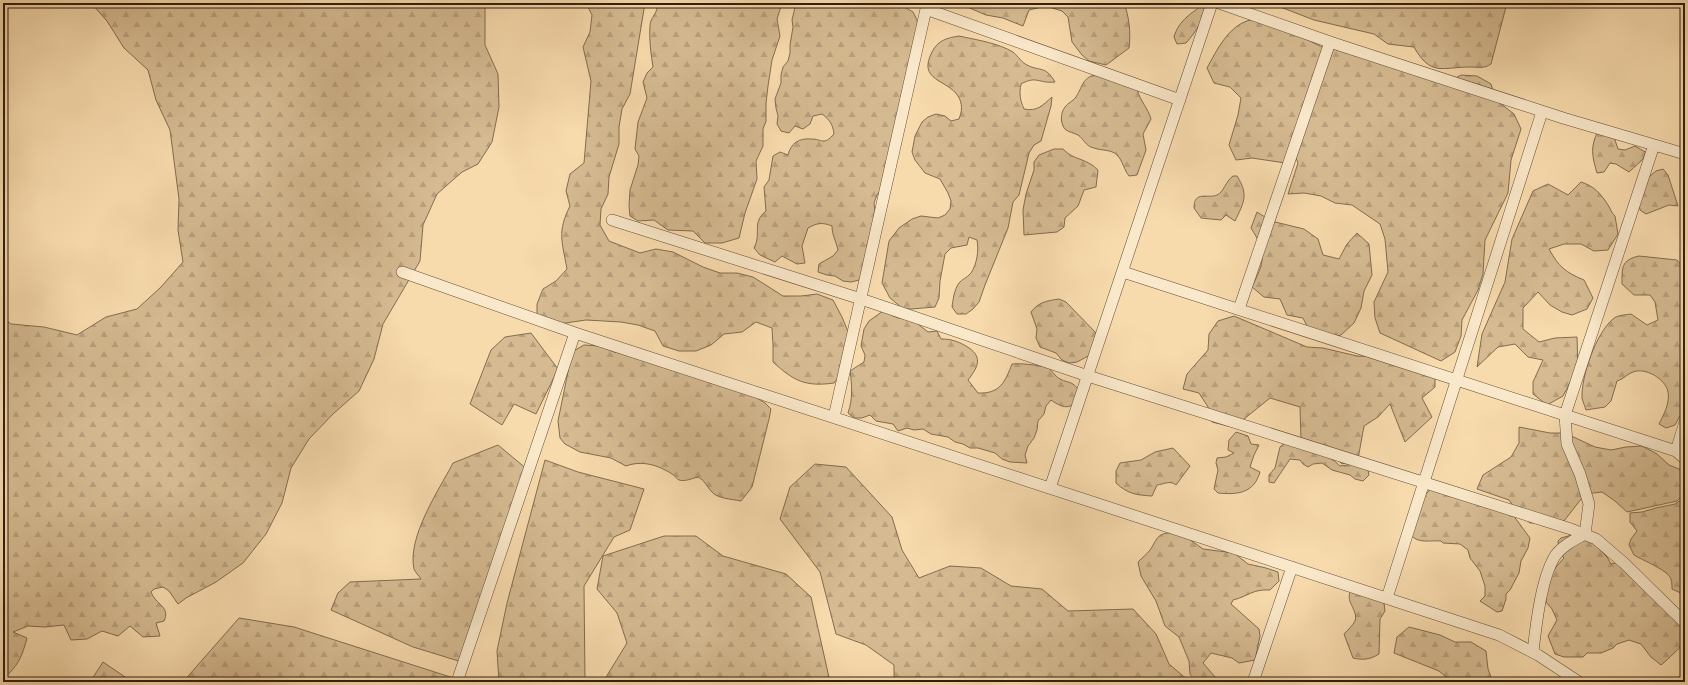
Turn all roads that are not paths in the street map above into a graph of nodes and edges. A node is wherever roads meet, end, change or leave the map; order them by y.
1 (1212, 3) edge
2 (1219, 3) edge
3 (1330, 42) junction
4 (1180, 100) junction
5 (1542, 112) junction
6 (1654, 145) junction
7 (1685, 154) edge
8 (612, 220) dead end
9 (402, 272) dead end
10 (1123, 272) junction
11 (861, 299) junction
12 (1239, 309) junction
13 (575, 333) junction
14 (1088, 376) junction
15 (1457, 380) junction
16 (1565, 415) junction
17 (834, 417) junction
18 (1685, 422) edge
19 (1676, 451) junction
20 (1685, 459) edge
21 (1424, 482) junction
22 (1050, 488) junction
23 (1585, 534) junction
24 (1292, 567) junction
25 (1387, 598) junction
26 (1685, 623) edge
27 (1533, 652) junction
28 (1257, 681) edge
29 (458, 682) edge
30 (1579, 682) edge

1 - 4 street
2 - 3 street
3 - 5 street
3 - 12 street
4 - 10 street
4 - 11 street
5 - 6 street
5 - 15 street
6 - 7 street
6 - 16 street
8 - 11 street
9 - 13 street
10 - 12 street
10 - 14 street
11 - 14 street
11 - 17 street
12 - 15 street
13 - 17 street
13 - 29 street
14 - 21 street
14 - 22 street
15 - 16 street
15 - 21 street
16 - 19 street
16 - 23 street
17 - 22 street
18 - 19 street
19 - 20 street
21 - 23 street
21 - 25 street
22 - 24 street
23 - 26 street
23 - 27 street
24 - 25 street
24 - 28 street
25 - 27 street
27 - 30 street

